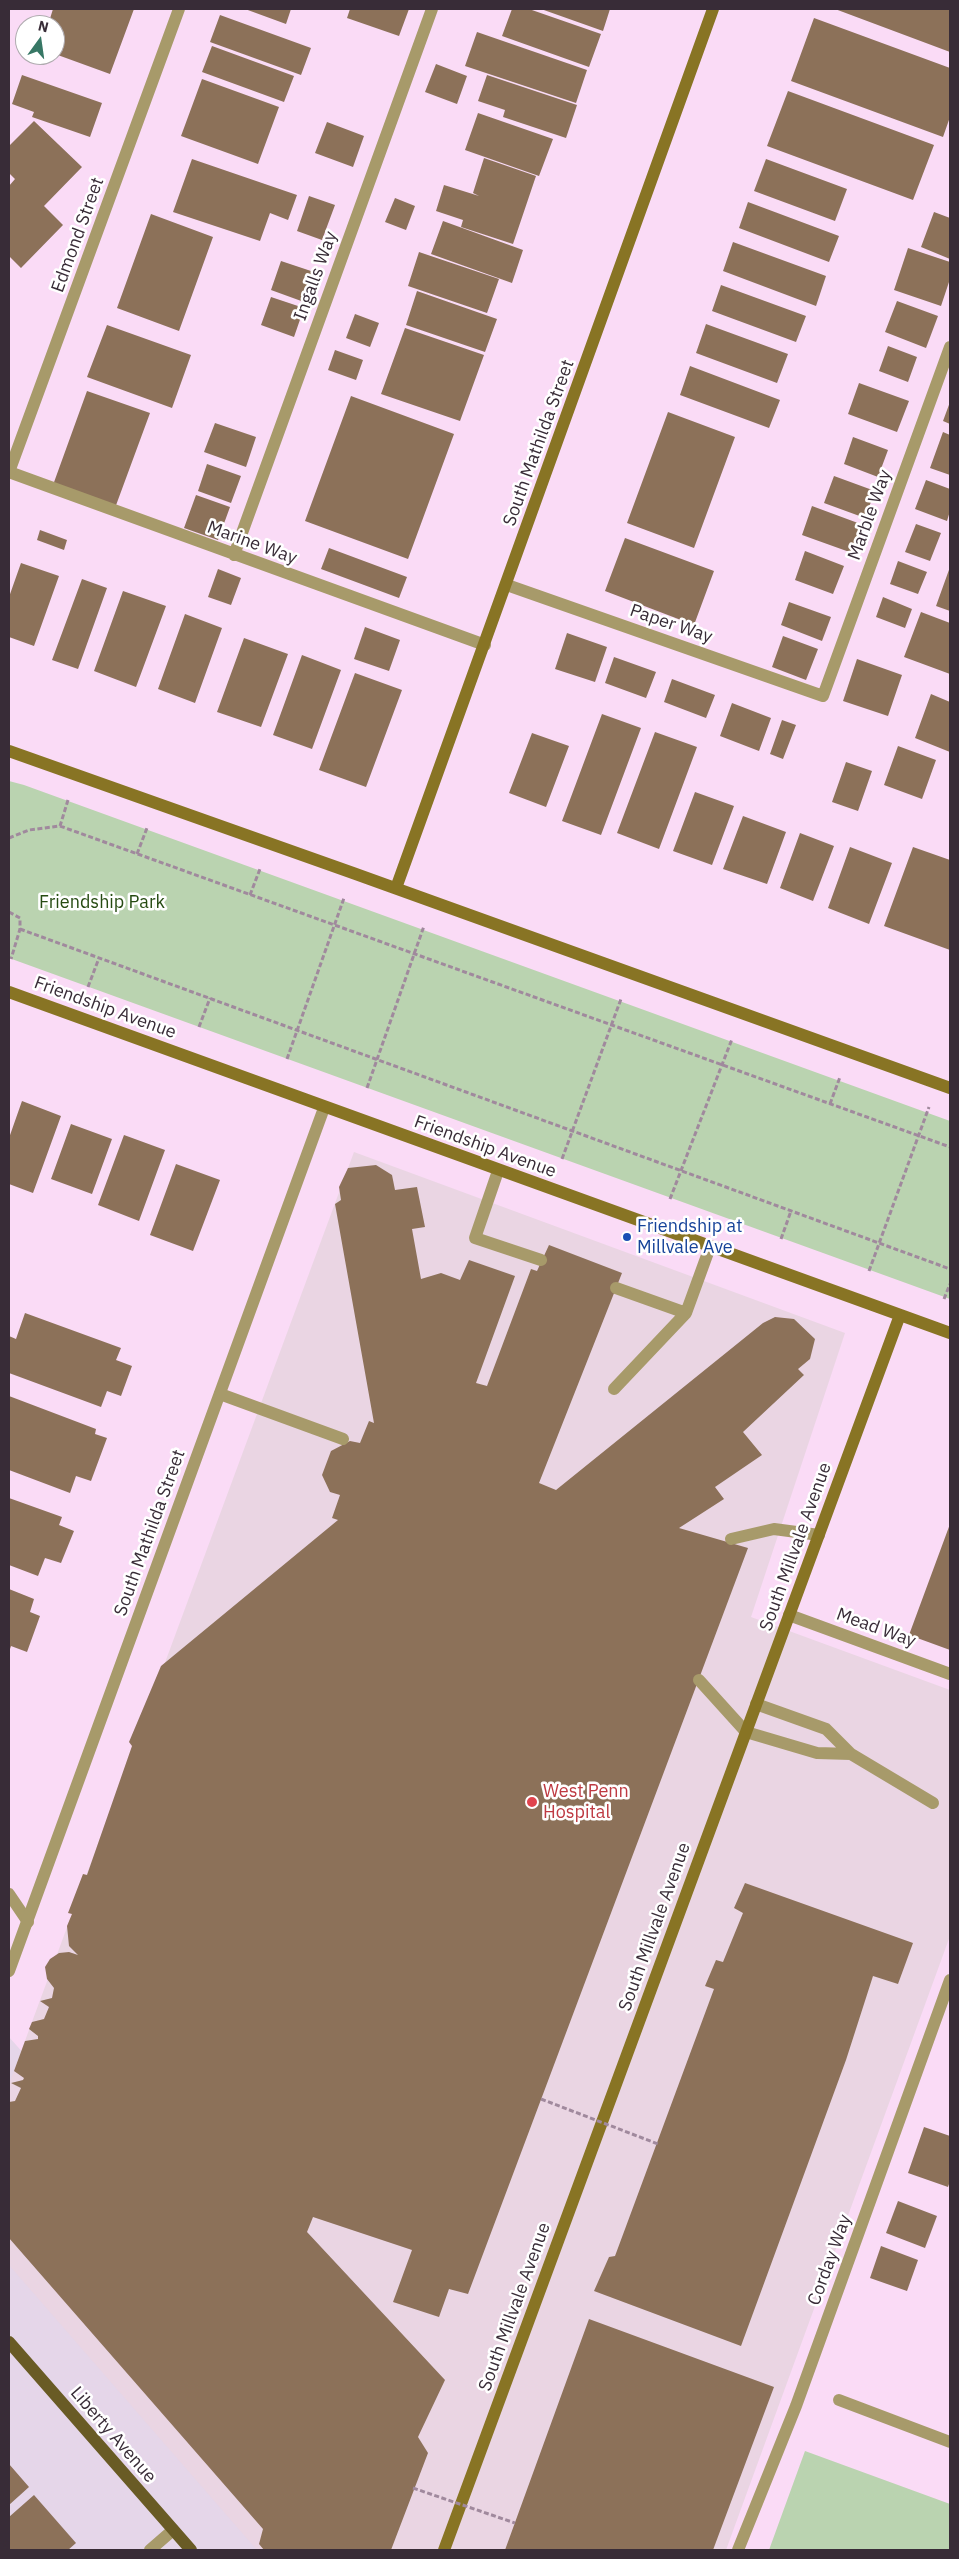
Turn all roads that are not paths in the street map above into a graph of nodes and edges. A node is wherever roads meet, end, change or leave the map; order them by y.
1 (179, 9) edge
2 (432, 9) edge
3 (713, 9) edge
4 (950, 347) edge
5 (9, 472) edge
6 (234, 555) junction
7 (507, 585) junction
8 (485, 645) junction
9 (823, 696) joint
10 (9, 751) edge
11 (396, 888) junction
12 (9, 992) edge
13 (950, 1088) edge
14 (324, 1108) junction
15 (498, 1171) junction
16 (710, 1247) junction
17 (541, 1260) dead end
18 (616, 1288) dead end
19 (686, 1313) junction
20 (900, 1315) junction
21 (950, 1334) edge
22 (614, 1389) dead end
23 (220, 1394) junction
24 (343, 1439) dead end
25 (818, 1535) junction
26 (731, 1539) dead end
27 (789, 1615) junction
28 (950, 1674) edge
29 (699, 1680) dead end
30 (756, 1704) junction
31 (746, 1732) junction
32 (851, 1754) junction
33 (933, 1803) dead end
34 (9, 1894) edge
35 (28, 1922) junction
36 (9, 1971) edge
37 (950, 1980) edge
38 (9, 2342) edge
39 (839, 2400) dead end
40 (950, 2442) edge
41 (173, 2530) junction
42 (150, 2550) edge
43 (191, 2550) edge
44 (444, 2550) edge
45 (738, 2550) edge

1 - 5 street, Edmond Street
2 - 6 street, Ingalls Way
3 - 7 street, South Mathilda Street
4 - 9 street, Marble Way
5 - 6 street, Marine Way
6 - 8 street, Marine Way
7 - 8 street, South Mathilda Street
7 - 9 street, Paper Way
8 - 11 street, South Mathilda Street
10 - 11 street
11 - 13 street
12 - 14 street, Friendship Avenue
14 - 15 street, Friendship Avenue
14 - 23 street, South Mathilda Street
15 - 16 street, Friendship Avenue
15 - 17 street
16 - 19 street
16 - 20 street, Friendship Avenue
18 - 19 street
19 - 22 street
20 - 21 street, Friendship Avenue
20 - 25 street, South Millvale Avenue
23 - 24 street
23 - 35 street, South Mathilda Street
25 - 26 street
25 - 27 street, South Millvale Avenue
27 - 28 street, Mead Way
27 - 30 street, South Millvale Avenue
29 - 31 street
30 - 31 street, South Millvale Avenue
30 - 32 street
31 - 32 street
31 - 44 street, South Millvale Avenue
32 - 33 street
34 - 35 street
35 - 36 street, South Mathilda Street
37 - 45 street, Corday Way
38 - 41 main road, Liberty Avenue
39 - 40 street
41 - 42 street
41 - 43 main road, Liberty Avenue

